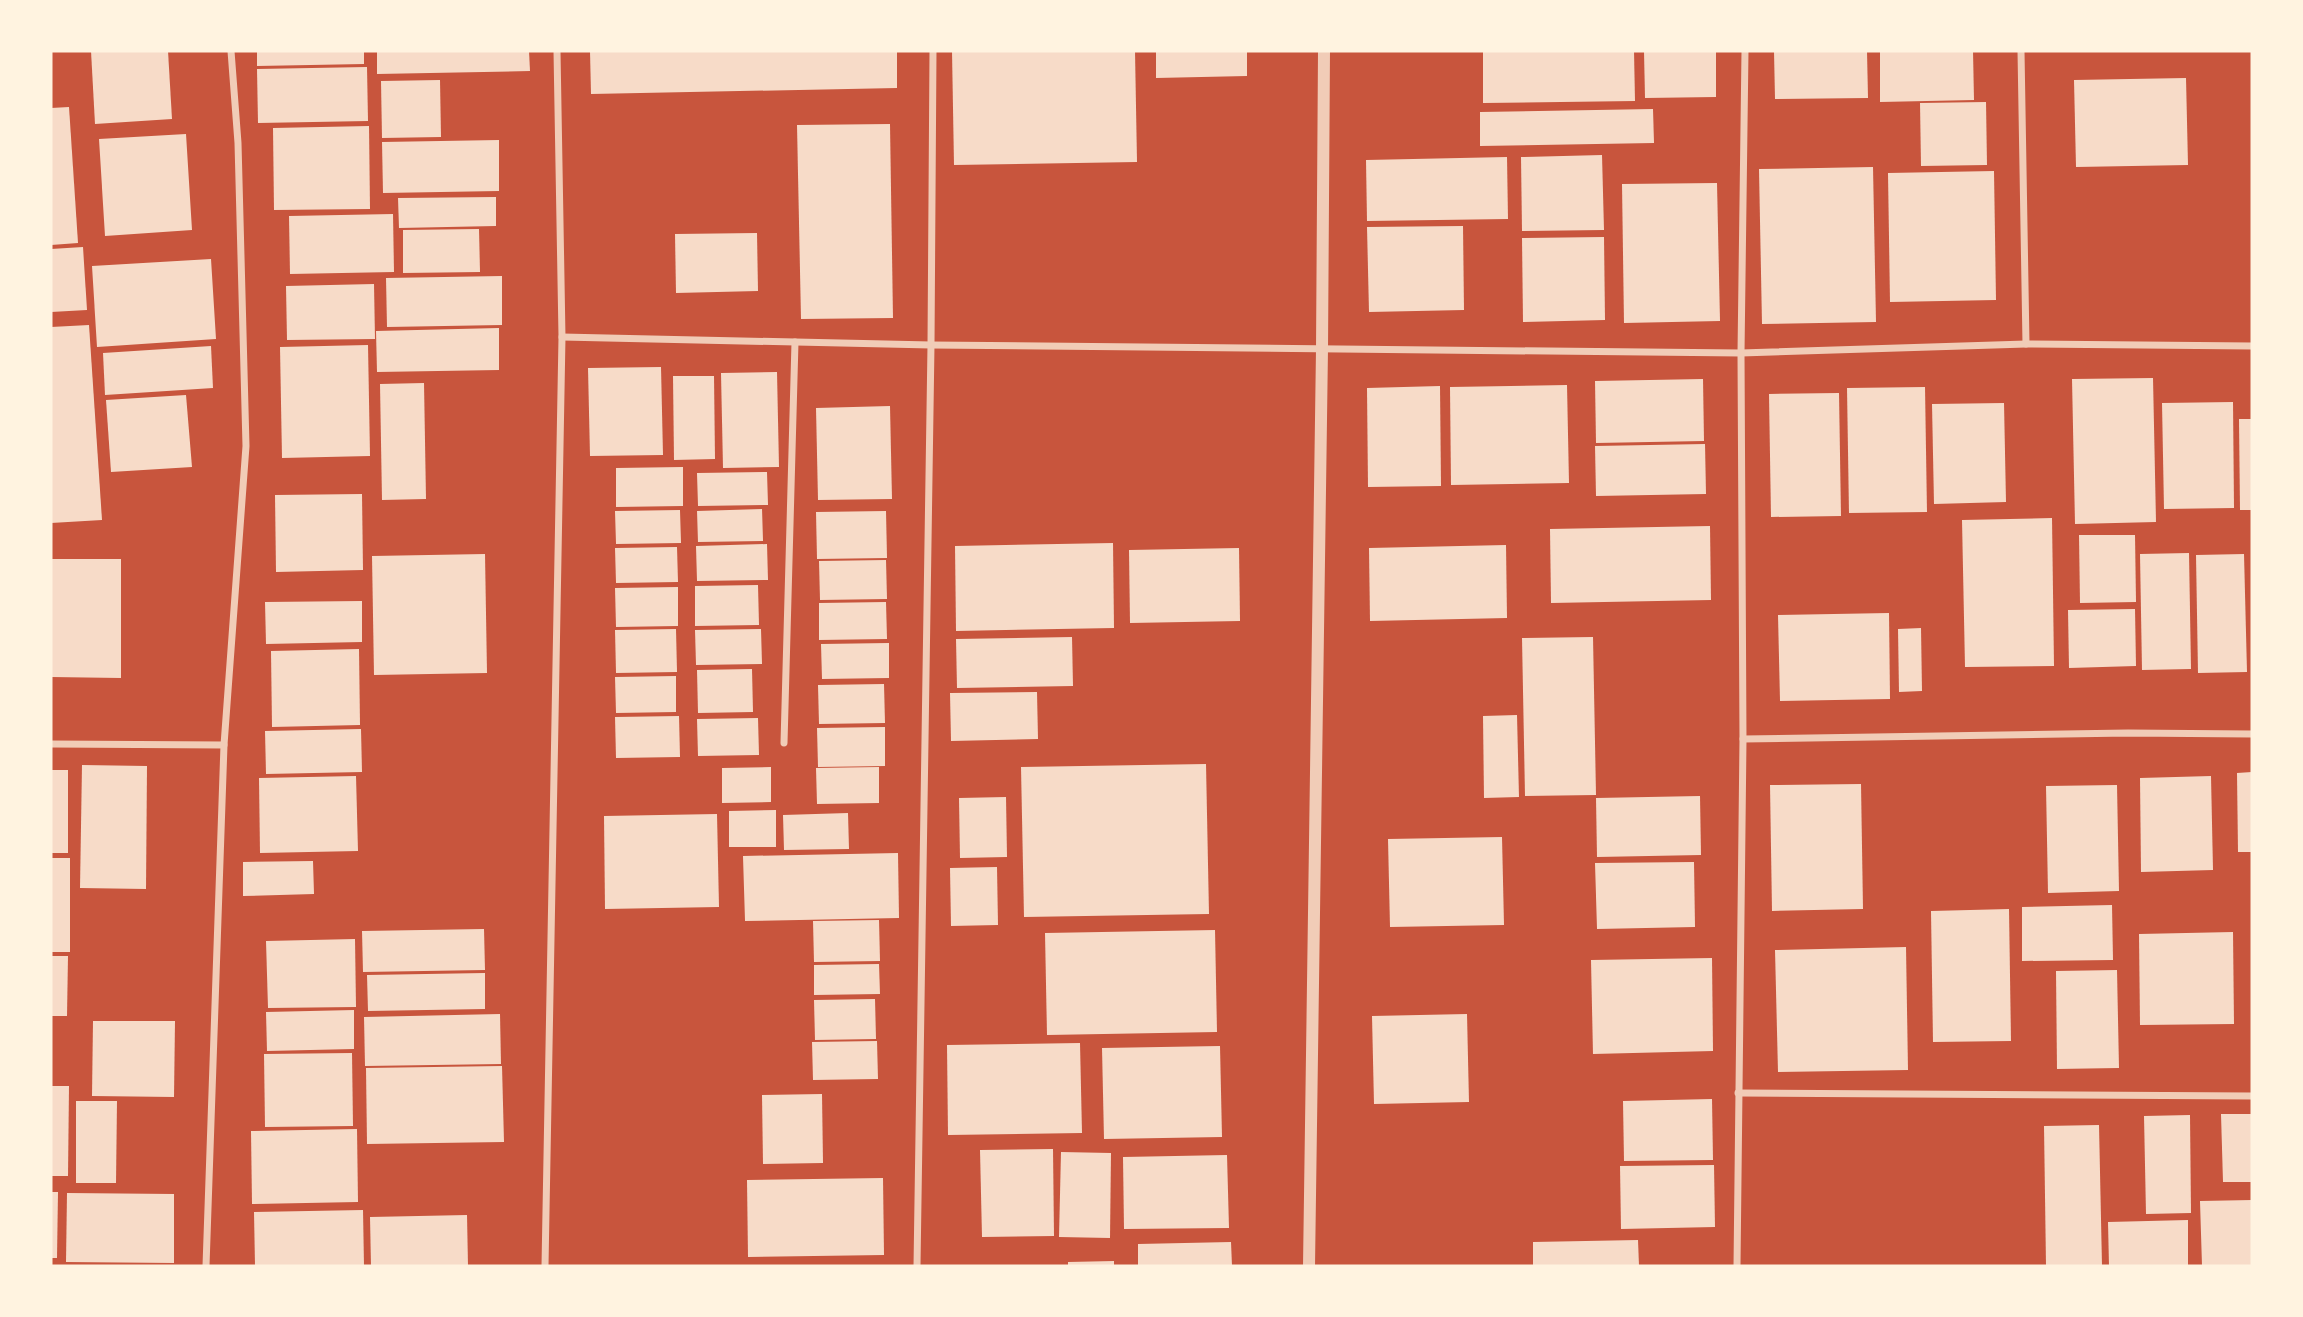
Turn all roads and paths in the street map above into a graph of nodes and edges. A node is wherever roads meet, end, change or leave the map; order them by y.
1 (231, 51) edge
2 (557, 51) edge
3 (933, 51) edge
4 (1324, 51) edge
5 (1745, 51) edge
6 (2021, 51) edge
7 (562, 337) junction
8 (795, 342) junction
9 (2025, 344) junction
10 (931, 345) junction
11 (2252, 346) edge
12 (1322, 349) junction
13 (1741, 352) junction
14 (2252, 734) edge
15 (1743, 740) junction
16 (784, 743) dead end
17 (51, 744) edge
18 (224, 746) junction
19 (1738, 1093) junction
20 (2252, 1096) edge
21 (206, 1266) edge
22 (545, 1266) edge
23 (917, 1266) edge
24 (1310, 1266) edge
25 (1737, 1266) edge

1 - 18 street
2 - 7 street
3 - 10 street
4 - 12 street
5 - 13 street
6 - 9 street
7 - 8 street
7 - 22 street
8 - 10 street
8 - 16 street
9 - 11 street
9 - 13 street
10 - 12 street
10 - 23 street
12 - 13 street
12 - 24 street
13 - 15 street
14 - 15 street
15 - 19 street
17 - 18 street
18 - 21 street
19 - 20 street
19 - 25 street

